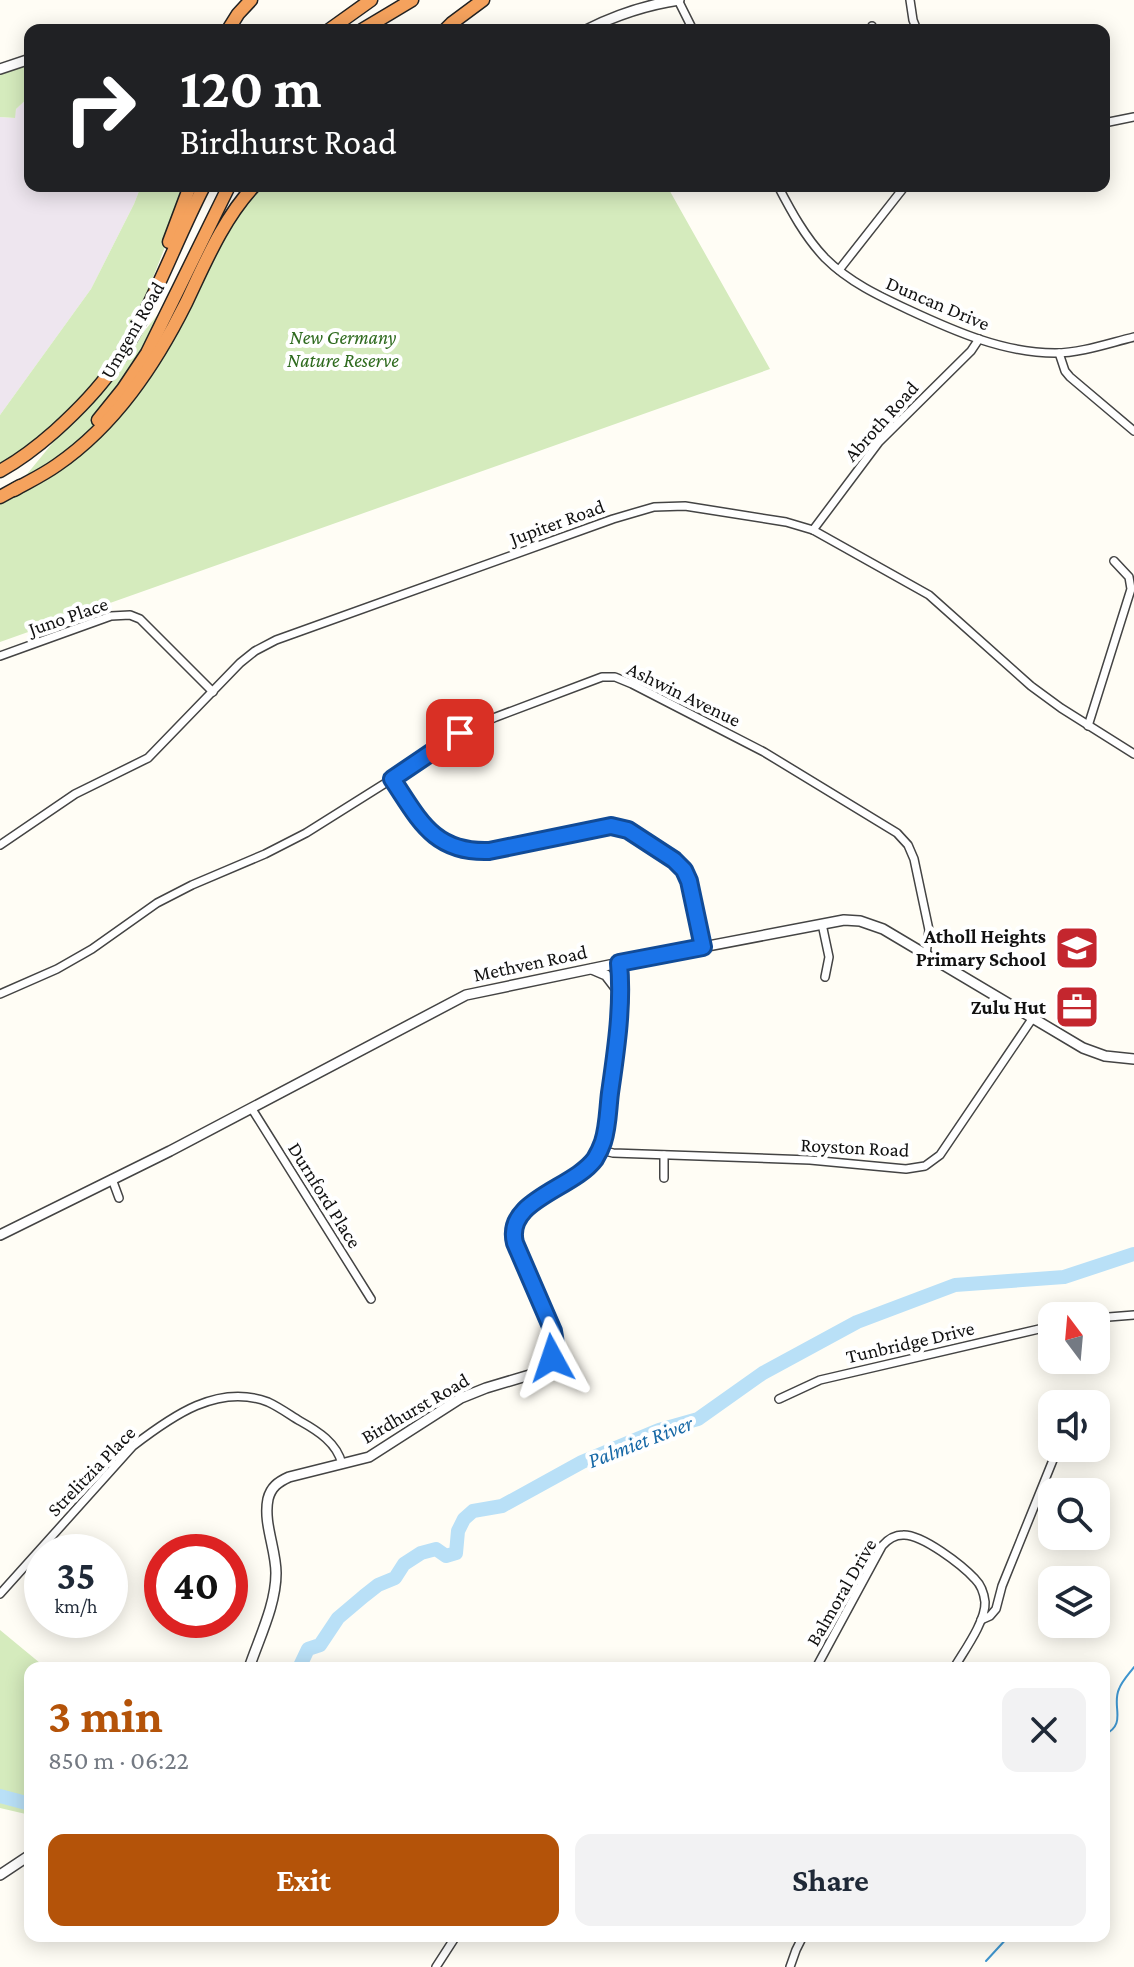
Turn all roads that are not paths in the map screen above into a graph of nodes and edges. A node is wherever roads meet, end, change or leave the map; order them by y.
1 (251, 0) edge
2 (371, 0) edge
3 (412, 0) edge
4 (483, 0) edge
5 (678, 0) edge
6 (910, 0) edge
7 (232, 24) edge
8 (337, 24) edge
9 (372, 24) edge
10 (453, 24) edge
11 (598, 24) edge
12 (690, 24) edge
13 (915, 24) edge
14 (24, 61) edge
15 (0, 69) edge
16 (1134, 117) edge
17 (1110, 122) edge
18 (188, 192) edge
19 (201, 192) edge
20 (226, 192) edge
21 (249, 192) edge
22 (781, 192) edge
23 (900, 192) edge
24 (839, 270) junction
25 (1134, 337) edge
26 (979, 339) junction
27 (1059, 353) junction
28 (112, 369) junction
29 (1134, 431) edge
30 (0, 471) edge
31 (14, 490) junction
32 (0, 497) edge
33 (813, 530) junction
34 (1114, 561) dead end
35 (0, 656) edge
36 (213, 692) junction
37 (1088, 726) junction
38 (1134, 754) edge
39 (392, 779) junction
40 (0, 845) edge
41 (822, 924) junction
42 (703, 947) junction
43 (926, 955) junction
44 (619, 963) junction
45 (590, 969) junction
46 (825, 977) dead end
47 (0, 994) edge
48 (620, 995) junction
49 (1032, 1019) junction
50 (1134, 1059) edge
51 (252, 1109) junction
52 (601, 1150) junction
53 (664, 1155) junction
54 (664, 1178) dead end
55 (112, 1179) junction
56 (119, 1198) dead end
57 (0, 1235) edge
58 (371, 1299) dead end
59 (1134, 1315) edge
60 (1110, 1317) edge
61 (1038, 1329) edge
62 (779, 1399) dead end
63 (1052, 1462) edge
64 (342, 1464) junction
65 (0, 1594) edge
66 (981, 1620) junction
67 (251, 1662) edge
68 (819, 1662) edge
69 (957, 1662) edge
70 (24, 1859) edge
71 (0, 1875) edge
72 (452, 1942) edge
73 (800, 1942) edge
74 (436, 1967) edge
75 (790, 1967) edge

1 - 7 highway
2 - 8 highway
3 - 9 highway
4 - 10 highway
5 - 11 street
5 - 12 street
6 - 13 street
14 - 15 street
16 - 17 street
18 - 28 highway
19 - 28 highway, Umgeni Road
20 - 31 highway, Umgeni Road
21 - 31 highway
22 - 24 street, Duncan Drive
23 - 24 street
24 - 26 street, Duncan Drive
25 - 27 street, Duncan Drive
26 - 27 street, Duncan Drive
26 - 33 street, Abroth Road
27 - 29 street
28 - 30 highway, Umgeni Road
31 - 32 highway, Umgeni Road
33 - 36 street, Jupiter Road
33 - 37 street, Jupiter Road
34 - 37 street
35 - 36 street, Juno Place
36 - 40 street, Jupiter Road
37 - 38 street, Jupiter Road
39 - 42 street
39 - 43 street, Ashwin Avenue
39 - 47 street, Ashwin Avenue
41 - 42 street, Methven Road
41 - 43 street, Methven Road
41 - 46 street
42 - 44 street, Methven Road
43 - 49 street, Methven Road
44 - 45 street, Methven Road
44 - 48 street
45 - 48 street
45 - 51 street, Methven Road
48 - 52 street
49 - 50 street, Methven Road
49 - 53 street, Royston Road
51 - 55 street, Methven Road
51 - 58 street, Durnford Place
52 - 53 street, Royston Road
52 - 64 street, Birdhurst Road
53 - 54 street
55 - 56 street
55 - 57 street, Methven Road
59 - 60 street
61 - 62 street, Tunbridge Drive
63 - 66 street
64 - 65 street, Strelitzia Place
64 - 67 street, Birdhurst Road
66 - 68 street, Balmoral Drive
66 - 69 street
70 - 71 street
72 - 74 street
73 - 75 street

